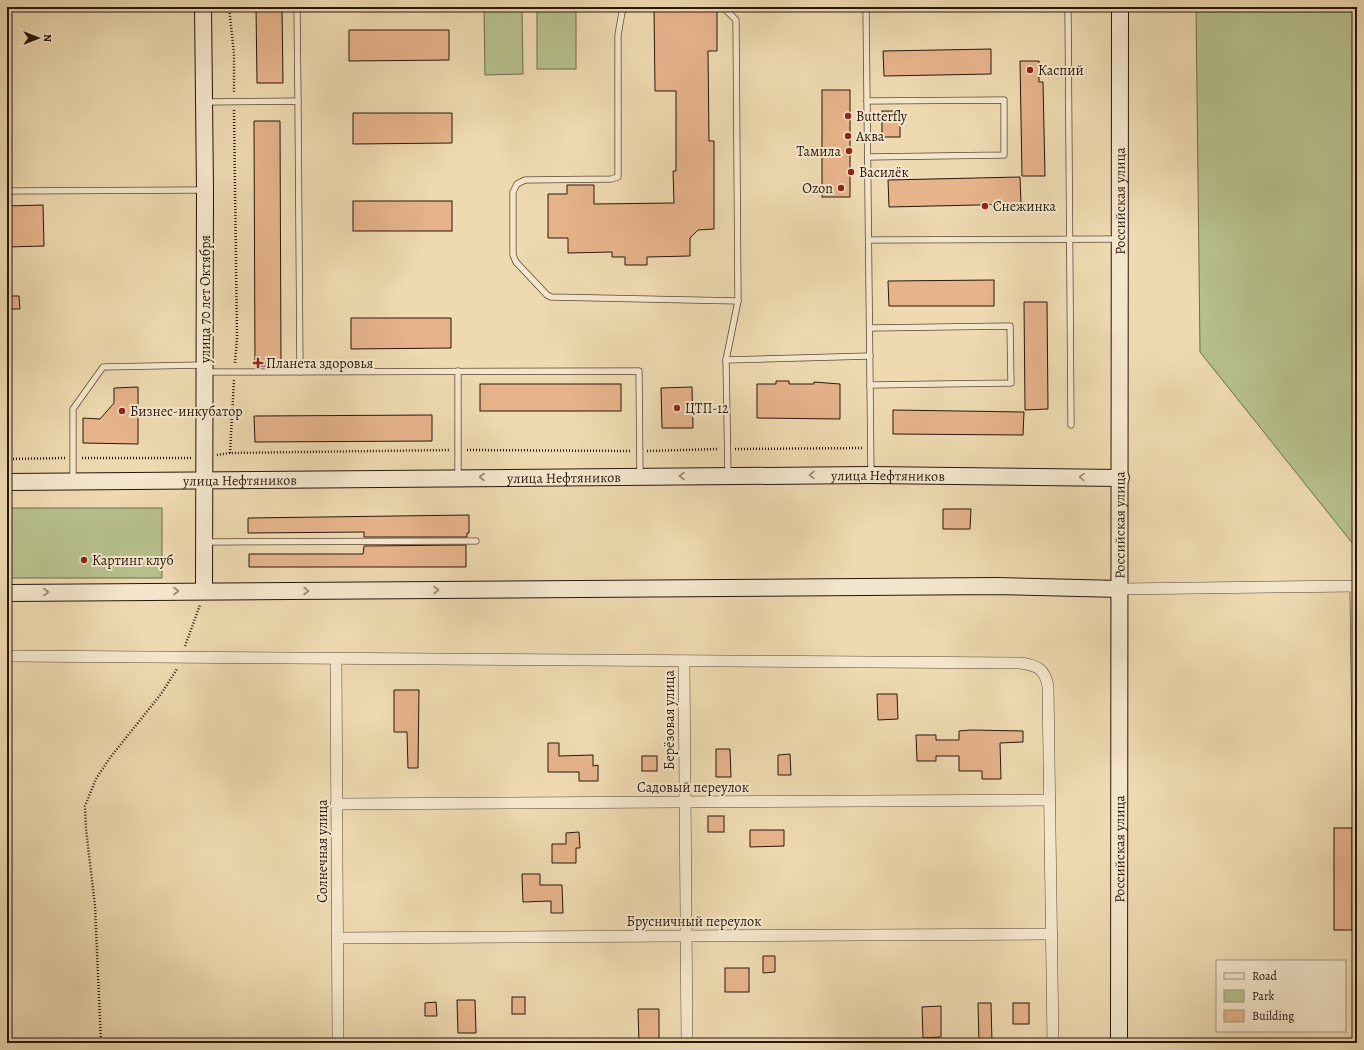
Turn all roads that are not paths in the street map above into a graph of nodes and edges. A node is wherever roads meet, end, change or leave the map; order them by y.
1 (203, 7) edge
2 (297, 7) edge
3 (626, 7) edge
4 (723, 7) edge
5 (866, 7) edge
6 (1068, 7) edge
7 (1120, 7) edge
8 (298, 101) junction
9 (867, 101) junction
10 (204, 102) junction
11 (868, 157) junction
12 (205, 190) junction
13 (7, 191) edge
14 (1070, 238) junction
15 (1122, 238) junction
16 (869, 240) junction
17 (738, 301) junction
18 (870, 328) junction
19 (870, 356) junction
20 (726, 360) junction
21 (205, 369) junction
22 (458, 371) junction
23 (300, 372) junction
24 (870, 385) junction
25 (1071, 425) dead end
26 (871, 475) junction
27 (640, 476) junction
28 (728, 476) junction
29 (458, 477) junction
30 (1121, 478) junction
31 (205, 479) junction
32 (73, 481) junction
33 (7, 482) edge
34 (476, 541) dead end
35 (204, 542) junction
36 (1355, 586) edge
37 (1121, 589) junction
38 (204, 591) junction
39 (7, 593) edge
40 (7, 656) edge
41 (336, 658) junction
42 (684, 661) junction
43 (1050, 800) junction
44 (685, 802) junction
45 (336, 804) junction
46 (1356, 818) dead end
47 (1052, 934) junction
48 (686, 936) junction
49 (337, 938) junction
50 (338, 1043) edge
51 (687, 1043) edge
52 (1053, 1043) edge
53 (1119, 1043) edge

1 - 10 main road, улица 70 лет Октября
2 - 8 lane
3 - 17 lane
4 - 17 lane
5 - 9 lane
6 - 14 lane
7 - 15 main road, Российская улица
8 - 10 lane
8 - 23 lane
9 - 11 lane
9 - 11 lane
10 - 12 main road, улица 70 лет Октября
11 - 16 lane
12 - 13 lane
12 - 21 main road, улица 70 лет Октября
14 - 15 lane
14 - 16 lane
14 - 25 lane
15 - 30 main road, Российская улица
16 - 18 lane
17 - 20 lane
18 - 19 lane
18 - 24 lane
19 - 20 lane
19 - 24 lane
20 - 28 lane
21 - 23 lane
21 - 31 main road, улица 70 лет Октября
21 - 32 lane
22 - 23 lane
22 - 27 lane
22 - 29 lane
24 - 26 lane
26 -> 28 main road, улица Нефтяников
30 -> 26 main road, улица Нефтяников
28 -> 27 main road, улица Нефтяников
27 -> 29 main road, улица Нефтяников
29 - 31 main road, улица Нефтяников
30 - 37 main road, Российская улица
31 - 32 main road, улица Нефтяников
31 - 35 main road, улица 70 лет Октября
32 - 33 main road, улица Нефтяников
34 - 35 lane
35 - 38 main road, улица 70 лет Октября
36 - 37 street
36 - 46 lane
38 -> 37 main road
37 - 53 main road, Российская улица
39 -> 38 main road
40 - 41 street
41 - 42 street
41 - 45 street, Солнечная улица
42 - 43 street
42 - 44 street, Берёзовая улица
43 - 44 street, Садовый переулок
43 - 47 street
44 - 45 street, Садовый переулок
44 - 48 street, Берёзовая улица
45 - 49 street, Солнечная улица
47 - 48 street, Брусничный переулок
47 - 52 street
48 - 49 street, Брусничный переулок
48 - 51 street, Берёзовая улица
49 - 50 street, Солнечная улица

